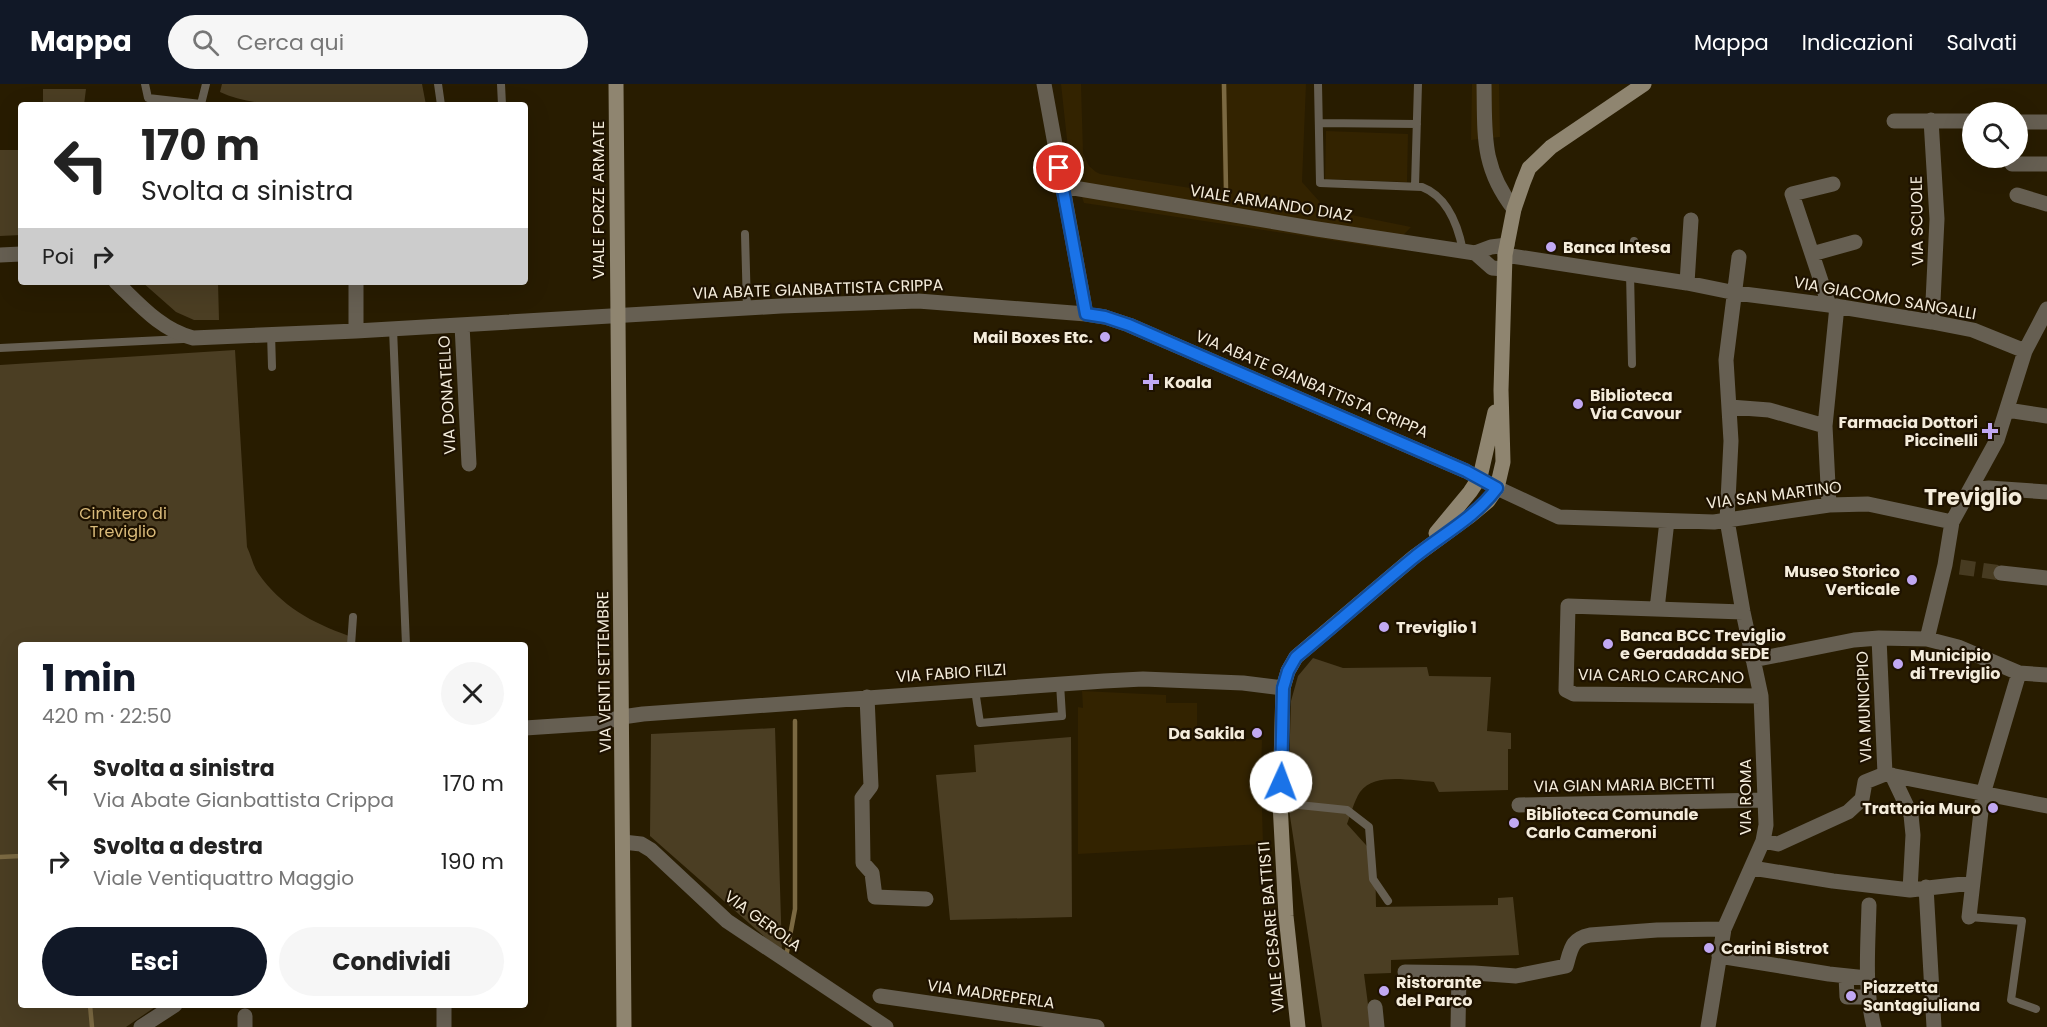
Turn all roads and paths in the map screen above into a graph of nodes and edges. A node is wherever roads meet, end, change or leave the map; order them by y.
1 (145, 84) edge
2 (206, 84) edge
3 (438, 84) edge
4 (501, 84) edge
5 (616, 84) edge
6 (1044, 84) edge
7 (1318, 84) edge
8 (1418, 84) edge
9 (1484, 84) edge
10 (1636, 87) edge
11 (178, 102) edge
12 (202, 102) edge
13 (441, 102) edge
14 (502, 102) edge
15 (1931, 120) junction
16 (1894, 121) dead end
17 (1962, 121) edge
18 (2028, 122) edge
19 (1319, 123) junction
20 (2047, 123) edge
21 (1417, 124) junction
22 (2028, 164) edge
23 (2047, 164) edge
24 (1833, 183) dead end
25 (1062, 186) junction
26 (1415, 186) junction
27 (2017, 195) dead end
28 (2047, 204) edge
29 (1514, 209) junction
30 (1690, 220) dead end
31 (745, 234) dead end
32 (1855, 242) dead end
33 (1469, 252) junction
34 (18, 254) edge
35 (1812, 254) junction
36 (0, 255) edge
37 (1506, 256) junction
38 (1739, 257) dead end
39 (1630, 272) junction
40 (1687, 283) junction
41 (119, 285) edge
42 (356, 285) edge
43 (1736, 293) junction
44 (1833, 306) junction
45 (747, 308) junction
46 (2047, 309) edge
47 (1086, 314) junction
48 (617, 316) junction
49 (1932, 322) junction
50 (462, 325) junction
51 (393, 329) junction
52 (356, 331) junction
53 (271, 333) junction
54 (193, 338) junction
55 (0, 348) edge
56 (2025, 351) junction
57 (1632, 364) dead end
58 (272, 367) dead end
59 (1501, 390) junction
60 (1730, 407) junction
61 (2007, 410) junction
62 (2047, 416) edge
63 (1825, 426) junction
64 (469, 464) dead end
65 (1480, 477) junction
66 (1497, 488) junction
67 (1970, 490) junction
68 (2047, 492) edge
69 (1829, 506) junction
70 (1727, 520) junction
71 (1668, 521) junction
72 (1952, 522) junction
73 (1413, 557) junction
74 (2001, 573) tunnel mouth
75 (2047, 578) edge
76 (1657, 609) junction
77 (1743, 612) junction
78 (353, 617) dead end
79 (1879, 638) junction
80 (1927, 639) junction
81 (351, 642) edge
82 (406, 642) edge
83 (1753, 660) junction
84 (2019, 673) junction
85 (2047, 675) edge
86 (1060, 684) junction
87 (1283, 688) junction
88 (975, 690) junction
89 (1761, 696) junction
90 (867, 697) junction
91 (622, 717) junction
92 (528, 728) edge
93 (1888, 775) junction
94 (1983, 794) junction
95 (1765, 800) junction
96 (1280, 803) junction
97 (1519, 805) dead end
98 (2047, 806) edge
99 (1763, 841) junction
100 (623, 842) junction
101 (1752, 868) junction
102 (1972, 883) junction
103 (1926, 887) junction
104 (1910, 890) junction
105 (1870, 894) junction
106 (926, 899) dead end
107 (1388, 901) dead end
108 (1969, 917) joint
109 (1724, 929) junction
110 (1719, 956) junction
111 (1405, 972) dead end
112 (1459, 972) junction
113 (1846, 976) junction
114 (1867, 978) junction
115 (880, 996) dead end
116 (1868, 997) junction
117 (1375, 1007) dead end
118 (170, 1008) edge
119 (444, 1008) dead end
120 (2036, 1009) dead end
121 (141, 1027) edge
122 (444, 1027) edge
123 (624, 1027) edge
124 (886, 1027) edge
125 (1097, 1027) edge
126 (1298, 1027) edge
127 (1377, 1027) edge
128 (1458, 1027) edge
129 (1708, 1027) edge
130 (1875, 1027) edge
131 (1935, 1027) edge

1 - 11 lane
2 - 12 lane
3 - 13 lane
4 - 14 lane
5 - 48 street, VIALE FORZE ARMATE
6 - 25 street
7 - 19 lane
8 - 21 lane
9 - 29 street
10 - 29 street
15 - 16 street
15 - 17 street
15 - 49 street, VIA SCUOLE
18 - 20 street
19 - 21 lane
19 - 26 lane
21 - 26 lane
22 - 23 street
24 - 35 street
25 - 33 street, VIALE ARMANDO DIAZ
25 - 47 street
26 - 33 lane
27 - 28 street
29 - 37 street
30 - 40 street
31 - 45 lane
32 - 35 street
33 - 37 street, VIALE ARMANDO DIAZ
33 - 37 street, VIALE ARMANDO DIAZ
34 - 36 street
35 - 44 street
37 - 39 street, VIA GIACOMO SANGALLI
37 - 59 street
38 - 43 street
39 - 40 street, VIA GIACOMO SANGALLI
39 - 57 lane
40 - 43 street, VIA GIACOMO SANGALLI
41 - 54 street, VIA ABATE GIANBATTISTA CRIPPA
42 - 52 street
43 - 44 street, VIA GIACOMO SANGALLI
43 - 60 street, VIA ROMA
44 - 49 street, VIA GIACOMO SANGALLI
44 - 63 street
45 - 47 street, VIA ABATE GIANBATTISTA CRIPPA
45 - 48 street, VIA ABATE GIANBATTISTA CRIPPA
46 - 56 street
47 - 65 street, VIA ABATE GIANBATTISTA CRIPPA
48 - 50 street, VIA ABATE GIANBATTISTA CRIPPA
48 - 91 street, VIA VENTI SETTEMBRE
49 - 56 street, VIA GIACOMO SANGALLI
50 - 51 street, VIA ABATE GIANBATTISTA CRIPPA
50 - 64 street, VIA DONATELLO
51 - 52 street, VIA ABATE GIANBATTISTA CRIPPA
51 - 82 lane
52 - 53 street, VIA ABATE GIANBATTISTA CRIPPA
53 - 54 street, VIA ABATE GIANBATTISTA CRIPPA
53 - 58 lane
54 - 55 lane
56 - 61 street
59 - 65 street
59 - 66 street
60 - 63 street
60 - 70 street, VIA ROMA
61 - 62 street
61 - 67 street
63 - 69 street
65 - 66 street, VIA ABATE GIANBATTISTA CRIPPA
65 - 73 street, VIALE CESARE BATTISTI
66 - 71 street, VIA SAN MARTINO
66 - 73 street, VIALE CESARE BATTISTI
67 - 68 street
67 - 72 street
69 - 70 street, VIA SAN MARTINO
69 - 72 street, VIA SAN MARTINO
70 - 71 street, VIA SAN MARTINO
70 - 77 street, VIA ROMA
71 - 76 street
72 - 80 street
73 - 87 street, VIALE CESARE BATTISTI
74 - 75 street
76 - 77 street, VIA CARLO CARCANO
76 - 89 street, VIA CARLO CARCANO
77 - 83 street, VIA ROMA
78 - 81 lane
79 - 80 street
79 - 83 street
79 - 93 street, VIA MUNICIPIO
80 - 84 street
83 - 89 street, VIA ROMA
84 - 85 street
84 - 94 street
86 - 87 street, VIA FABIO FILZI
86 - 88 street, VIA FABIO FILZI
86 - 88 lane
87 - 96 street, VIALE CESARE BATTISTI
88 - 90 street, VIA FABIO FILZI
89 - 95 street, VIA ROMA
90 - 91 street, VIA FABIO FILZI
90 - 106 street
91 - 92 street
91 - 100 street, VIA VENTI SETTEMBRE
93 - 94 street
93 - 99 street
93 - 104 street, VIA MUNICIPIO
94 - 98 street
94 - 102 street
95 - 97 street, VIA GIAN MARIA BICETTI
95 - 99 street, VIA ROMA
96 - 107 lane
96 - 126 street, VIALE CESARE BATTISTI
99 - 101 street, VIA ROMA
100 - 123 street, VIA VENTI SETTEMBRE
100 - 124 street, VIA GEROLA
101 - 105 street
101 - 109 street, VIA ROMA
102 - 103 street
102 - 108 street
103 - 104 street
103 - 131 street
104 - 105 street
105 - 114 street
108 - 120 lane
109 - 110 street, VIA ROMA
109 - 112 street
110 - 113 street
110 - 129 street, VIA ROMA
111 - 112 street
112 - 128 street
113 - 114 street
113 - 116 street
114 - 116 street
115 - 125 street, VIA MADREPERLA
116 - 130 street
117 - 127 street
118 - 121 street
119 - 122 street

